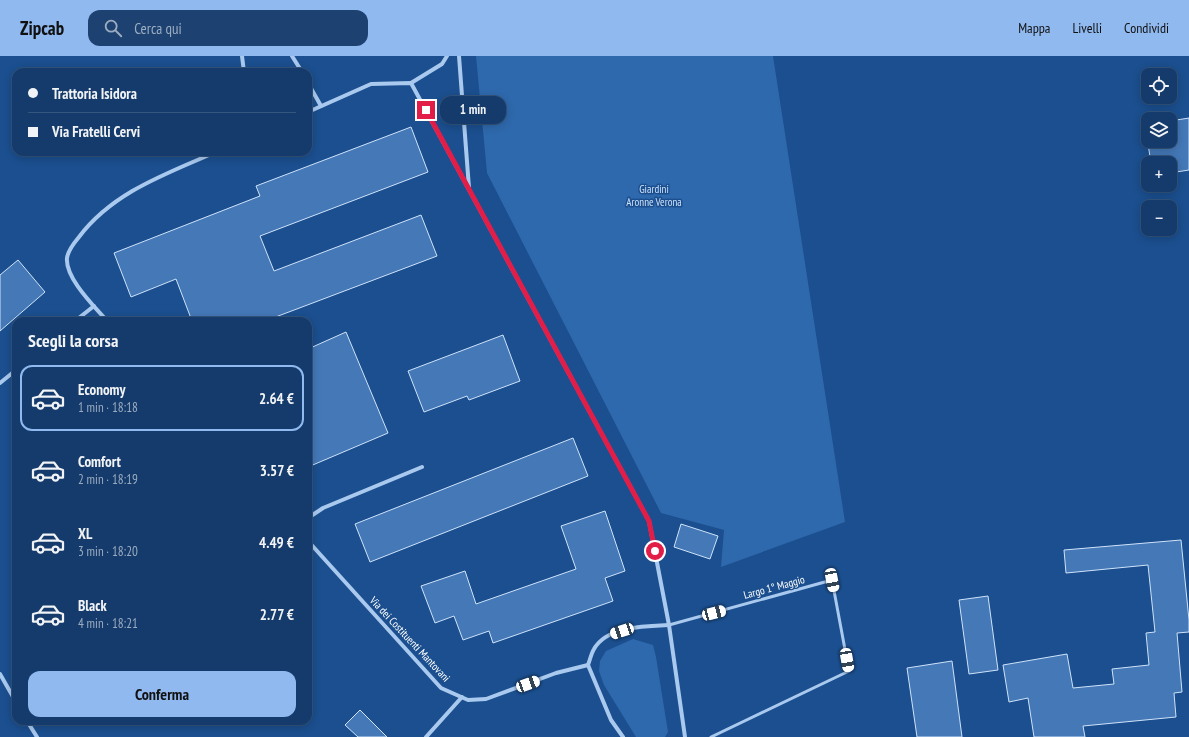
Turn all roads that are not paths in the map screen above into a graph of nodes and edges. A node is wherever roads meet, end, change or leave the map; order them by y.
1 (242, 56) edge
2 (292, 56) edge
3 (446, 56) edge
4 (459, 56) edge
5 (244, 68) edge
6 (300, 68) edge
7 (412, 83) junction
8 (312, 90) edge
9 (321, 106) junction
10 (312, 110) edge
11 (207, 156) edge
12 (469, 191) junction
13 (94, 306) junction
14 (80, 317) edge
15 (104, 317) edge
16 (12, 373) edge
17 (0, 383) edge
18 (422, 467) dead end
19 (312, 515) edge
20 (312, 546) edge
21 (669, 625) junction
22 (588, 664) junction
23 (0, 674) edge
24 (12, 695) edge
25 (462, 697) junction
26 (29, 725) edge
27 (36, 737) edge
28 (426, 737) edge
29 (623, 737) edge
30 (685, 737) edge
31 (711, 737) edge

1 - 5 street
2 - 6 street
3 - 7 street
4 - 12 street
7 - 9 street
7 - 12 street
8 - 9 street
9 - 10 street
11 - 13 street
12 - 21 street
13 - 14 street
13 - 15 street
16 - 17 street
18 - 19 street
20 - 25 street, Via dei Costituenti Mantovani
21 - 22 street, Largo 1° Maggio
21 - 30 street
21 - 31 lane, Largo 1° Maggio
22 - 25 street, Via dei Costituenti Mantovani
22 - 29 street
23 - 24 street
25 - 28 street
26 - 27 street

